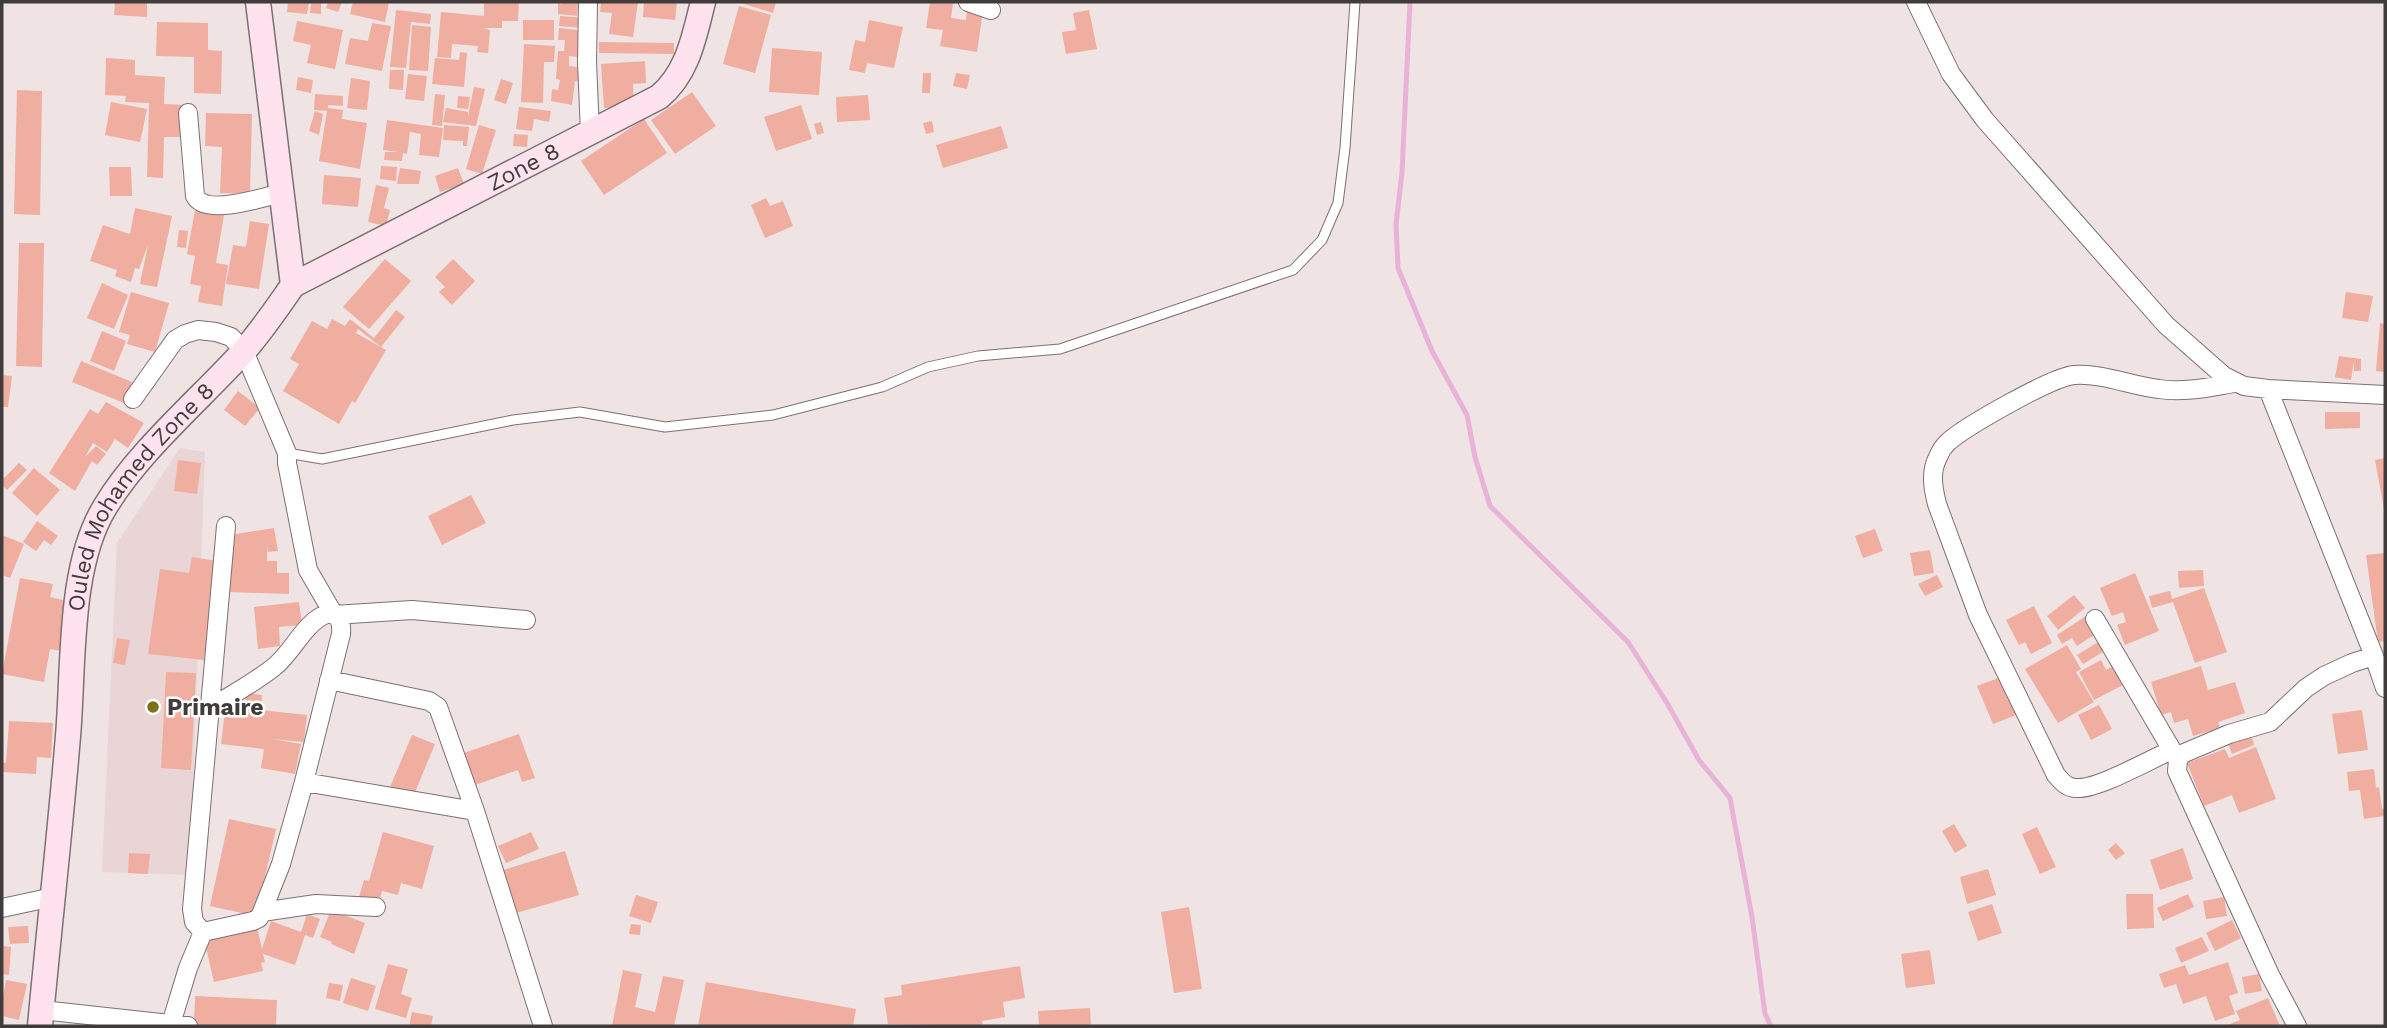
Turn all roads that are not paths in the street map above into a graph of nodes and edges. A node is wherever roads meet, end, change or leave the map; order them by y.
1 (258, 2) edge
2 (588, 2) edge
3 (703, 2) edge
4 (968, 2) edge
5 (1355, 2) edge
6 (1916, 2) edge
7 (991, 10) dead end
8 (188, 113) dead end
9 (590, 133) junction
10 (281, 193) junction
11 (293, 285) junction
12 (244, 351) junction
13 (2234, 383) junction
14 (2268, 389) junction
15 (2385, 395) edge
16 (133, 399) dead end
17 (287, 453) junction
18 (226, 526) dead end
19 (334, 615) junction
20 (2095, 619) dead end
21 (526, 620) dead end
22 (2374, 656) junction
23 (329, 680) junction
24 (2385, 688) edge
25 (209, 709) junction
26 (2175, 755) junction
27 (304, 782) junction
28 (475, 811) junction
29 (53, 897) junction
30 (376, 907) dead end
31 (2, 908) edge
32 (262, 912) junction
33 (203, 932) junction
34 (41, 1018) edge
35 (180, 1025) edge
36 (543, 1026) edge
37 (2297, 1026) edge

1 - 10 main road
2 - 9 street
3 - 9 main road, Zone 8
4 - 7 street
5 - 17 lane
6 - 13 street
8 - 10 street
9 - 11 main road, Zone 8
10 - 11 main road
11 - 12 main road, Ouled Mohamed Zone 8
12 - 16 street
12 - 17 street
12 - 29 main road, Ouled Mohamed Zone 8
13 - 14 street
13 - 26 street
14 - 15 street
14 - 22 street
17 - 19 street
18 - 25 street
19 - 21 street
19 - 23 street
19 - 25 street
20 - 26 street
22 - 24 street
22 - 26 street
23 - 27 street
23 - 28 street
25 - 33 street
26 - 37 street
27 - 28 street
27 - 32 street
28 - 36 street
29 - 31 street
29 - 34 main road, Ouled Mohamed Zone 8
30 - 32 street
32 - 33 street
33 - 35 street
34 - 35 street

